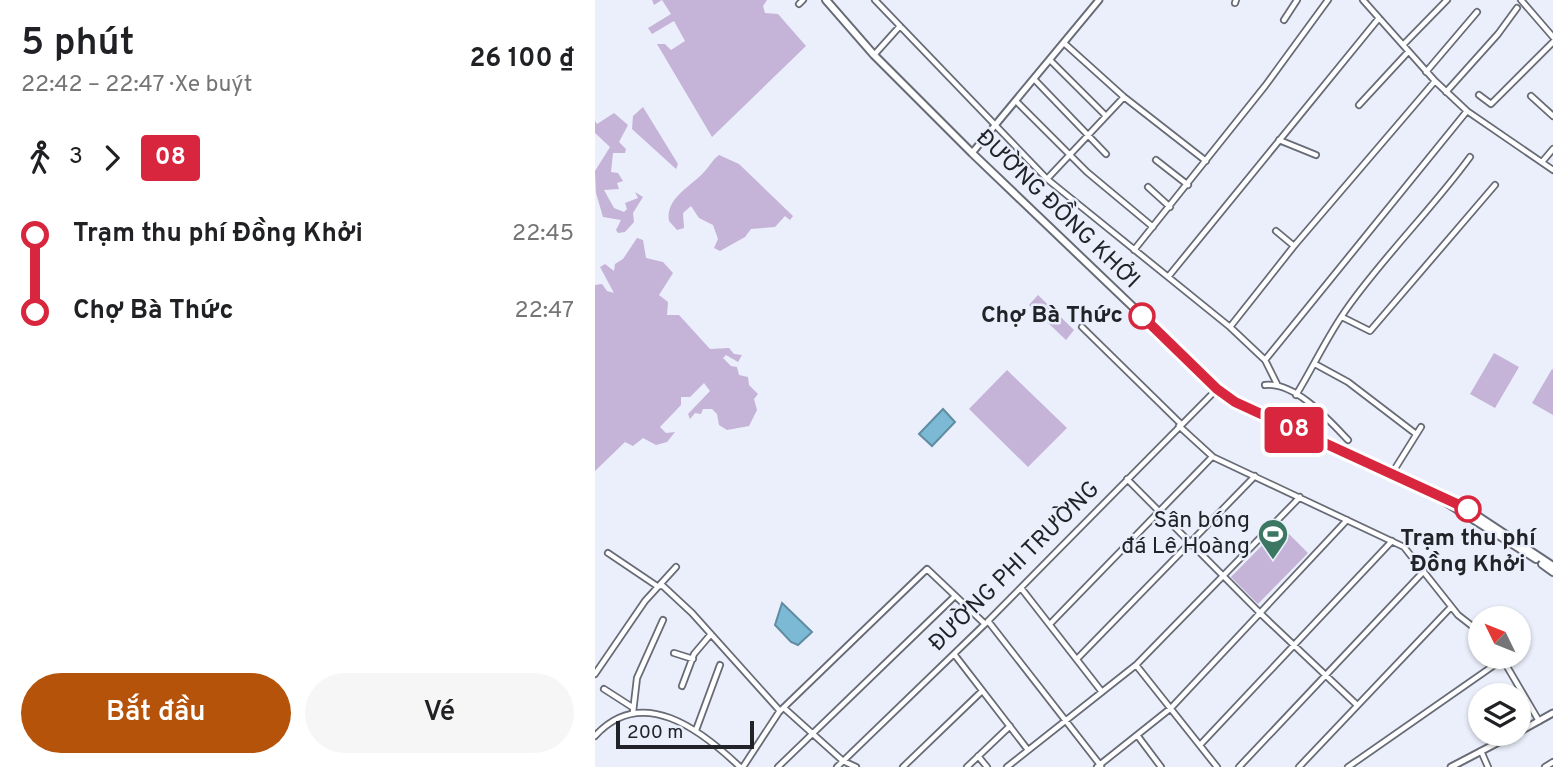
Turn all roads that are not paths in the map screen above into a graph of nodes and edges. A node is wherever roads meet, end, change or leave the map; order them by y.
1 (826, 0) edge
2 (875, 0) edge
3 (1099, 0) edge
4 (1297, 0) edge
5 (1328, 0) edge
6 (1447, 0) edge
7 (1521, 0) edge
8 (1366, 1) edge
9 (1517, 8) dead end
10 (1477, 12) dead end
11 (1379, 18) junction
12 (1284, 20) dead end
13 (900, 26) junction
14 (1553, 40) edge
15 (1064, 43) junction
16 (1403, 46) junction
17 (1408, 52) junction
18 (874, 55) junction
19 (1050, 60) junction
20 (1426, 72) junction
21 (1034, 79) junction
22 (1435, 81) junction
23 (1446, 92) junction
24 (1479, 95) dead end
25 (1531, 96) dead end
26 (1124, 97) junction
27 (1016, 101) junction
28 (1359, 104) dead end
29 (1467, 111) junction
30 (1107, 116) junction
31 (1553, 116) edge
32 (996, 125) junction
33 (1088, 137) junction
34 (1279, 140) junction
35 (1553, 149) edge
36 (972, 153) junction
37 (1106, 154) dead end
38 (1316, 155) dead end
39 (1070, 156) junction
40 (1470, 157) dead end
41 (1156, 160) dead end
42 (1206, 161) junction
43 (1542, 163) junction
44 (1553, 170) edge
45 (1047, 178) junction
46 (1188, 185) junction
47 (1495, 185) dead end
48 (1148, 187) dead end
49 (1170, 207) junction
50 (1153, 227) junction
51 (1276, 231) dead end
52 (1294, 246) junction
53 (1135, 250) junction
54 (1168, 277) junction
55 (1342, 317) junction
56 (1082, 327) dead end
57 (1230, 327) junction
58 (1265, 360) junction
59 (1315, 364) junction
60 (1277, 384) junction
61 (1265, 385) dead end
62 (1217, 389) junction
63 (1296, 395) junction
64 (1180, 425) junction
65 (1421, 427) dead end
66 (1416, 434) junction
67 (1348, 439) dead end
68 (1213, 457) junction
69 (1391, 475) junction
70 (1255, 476) junction
71 (1127, 480) junction
72 (1433, 494) junction
73 (1300, 497) junction
74 (1159, 512) junction
75 (1347, 520) junction
76 (1392, 541) junction
77 (1190, 543) junction
78 (608, 553) dead end
79 (1542, 564) edge
80 (676, 566) dead end
81 (1424, 571) junction
82 (1223, 576) junction
83 (657, 586) junction
84 (1021, 587) junction
85 (955, 596) junction
86 (1451, 607) junction
87 (1260, 613) junction
88 (663, 620) dead end
89 (1468, 622) edge
90 (986, 623) junction
91 (1050, 624) junction
92 (711, 634) junction
93 (1294, 645) junction
94 (674, 653) dead end
95 (953, 654) junction
96 (693, 659) junction
97 (1077, 659) junction
98 (720, 665) dead end
99 (1136, 665) junction
100 (1485, 669) edge
101 (1509, 669) edge
102 (595, 674) edge
103 (1326, 675) junction
104 (682, 686) dead end
105 (604, 689) dead end
106 (982, 691) junction
107 (1102, 692) junction
108 (1357, 705) junction
109 (1171, 708) junction
110 (632, 710) junction
111 (782, 710) junction
112 (1553, 713) edge
113 (1065, 721) junction
114 (1539, 721) junction
115 (1531, 725) edge
116 (1010, 726) junction
117 (696, 730) junction
118 (813, 733) junction
119 (1137, 735) junction
120 (595, 736) edge
121 (1200, 745) junction
122 (1490, 746) edge
123 (1028, 750) junction
124 (1481, 751) junction
125 (978, 756) junction
126 (843, 761) junction
127 (1553, 762) edge
128 (1099, 766) edge
129 (742, 767) edge
130 (778, 767) edge
131 (837, 767) edge
132 (856, 767) edge
133 (903, 767) edge
134 (967, 767) edge
135 (987, 767) edge
136 (1007, 767) edge
137 (1161, 767) edge
138 (1217, 767) edge
139 (1239, 767) edge
140 (1299, 767) edge
141 (1348, 767) edge
142 (1451, 767) edge
143 (1488, 767) edge
144 (1545, 767) edge

1 - 18 main road, ĐƯỜNG ĐỒNG KHỞI
2 - 13 street
3 - 15 street
4 - 12 street
5 - 42 street
6 - 16 street
7 - 14 street
8 - 11 street
9 - 23 street
10 - 20 street
11 - 16 street
11 - 34 street
13 - 18 street
13 - 32 street
14 - 24 street
15 - 19 street
15 - 26 street
16 - 17 street
17 - 20 street
17 - 28 street
18 - 36 main road, ĐƯỜNG ĐỒNG KHỞI
19 - 21 street
19 - 30 street
20 - 22 street
21 - 27 street
21 - 33 street
22 - 23 street
22 - 52 street
23 - 29 street
25 - 31 street
26 - 30 street
26 - 42 street
27 - 32 street
27 - 39 street
29 - 43 street
29 - 58 street
30 - 33 street
32 - 36 street
32 - 45 street
33 - 37 street
33 - 39 street
34 - 38 street
34 - 54 street
35 - 43 street
36 - 62 main road, ĐƯỜNG ĐỒNG KHỞI
39 - 45 street
39 - 50 street
40 - 55 street
41 - 46 street
42 - 46 street
43 - 44 street
45 - 53 street
46 - 49 street
47 - 55 street
48 - 49 street
49 - 50 street
50 - 53 street
51 - 52 street
52 - 57 street
53 - 54 street
54 - 57 street
55 - 59 street
56 - 64 street
57 - 58 street
58 - 60 street
59 - 63 street
59 - 66 street
60 - 61 street
60 - 63 street
62 - 64 street, ĐƯỜNG PHI TRƯỜNG
62 - 69 main road, ĐƯỜNG ĐỒNG KHỞI
63 - 67 street
64 - 68 street
64 - 71 street, ĐƯỜNG PHI TRƯỜNG
65 - 66 street
66 - 69 street
68 - 70 street
68 - 74 street
69 - 72 main road, ĐƯỜNG ĐỒNG KHỞI
70 - 73 street
70 - 77 street
71 - 74 street
71 - 84 street, ĐƯỜNG PHI TRƯỜNG
72 - 79 main road, ĐƯỜNG ĐỒNG KHỞI
72 - 79 main road, ĐƯỜNG ĐỒNG KHỞI
73 - 75 street
73 - 82 street
74 - 77 street
74 - 91 street
75 - 76 street
75 - 87 street
76 - 81 street
76 - 93 street
77 - 82 street
77 - 97 street
78 - 83 street
80 - 83 street
81 - 86 street
81 - 103 street
82 - 87 street
82 - 99 street
83 - 92 street
83 - 102 street
84 - 90 street, ĐƯỜNG PHI TRƯỜNG
84 - 91 street
85 - 90 street
85 - 111 street
85 - 118 street
86 - 89 street
86 - 108 street
87 - 93 street
87 - 109 street
88 - 110 street
90 - 95 street, ĐƯỜNG PHI TRƯỜNG
90 - 113 street
91 - 97 street
92 - 96 street
92 - 111 street
93 - 103 street
93 - 121 street
94 - 96 street
95 - 106 street
95 - 126 street, ĐƯỜNG PHI TRƯỜNG
96 - 104 street
97 - 107 street
98 - 117 street
99 - 107 street
99 - 109 street
100 - 141 street
101 - 114 street
103 - 108 street
103 - 139 street
105 - 110 street
106 - 116 street
106 - 133 street
107 - 113 street
108 - 140 street
109 - 119 street
109 - 121 street
110 - 117 street
110 - 120 street
111 - 118 street
111 - 129 street
112 - 114 street
113 - 123 street
113 - 128 street
114 - 115 street
116 - 123 street
116 - 125 street
117 - 129 street
118 - 126 street
118 - 130 street
119 - 128 street
119 - 137 street
121 - 138 street
122 - 124 street
123 - 136 street
124 - 142 street
124 - 143 street
125 - 134 street
125 - 135 street
126 - 131 street, ĐƯỜNG PHI TRƯỜNG
126 - 132 street
127 - 144 street

